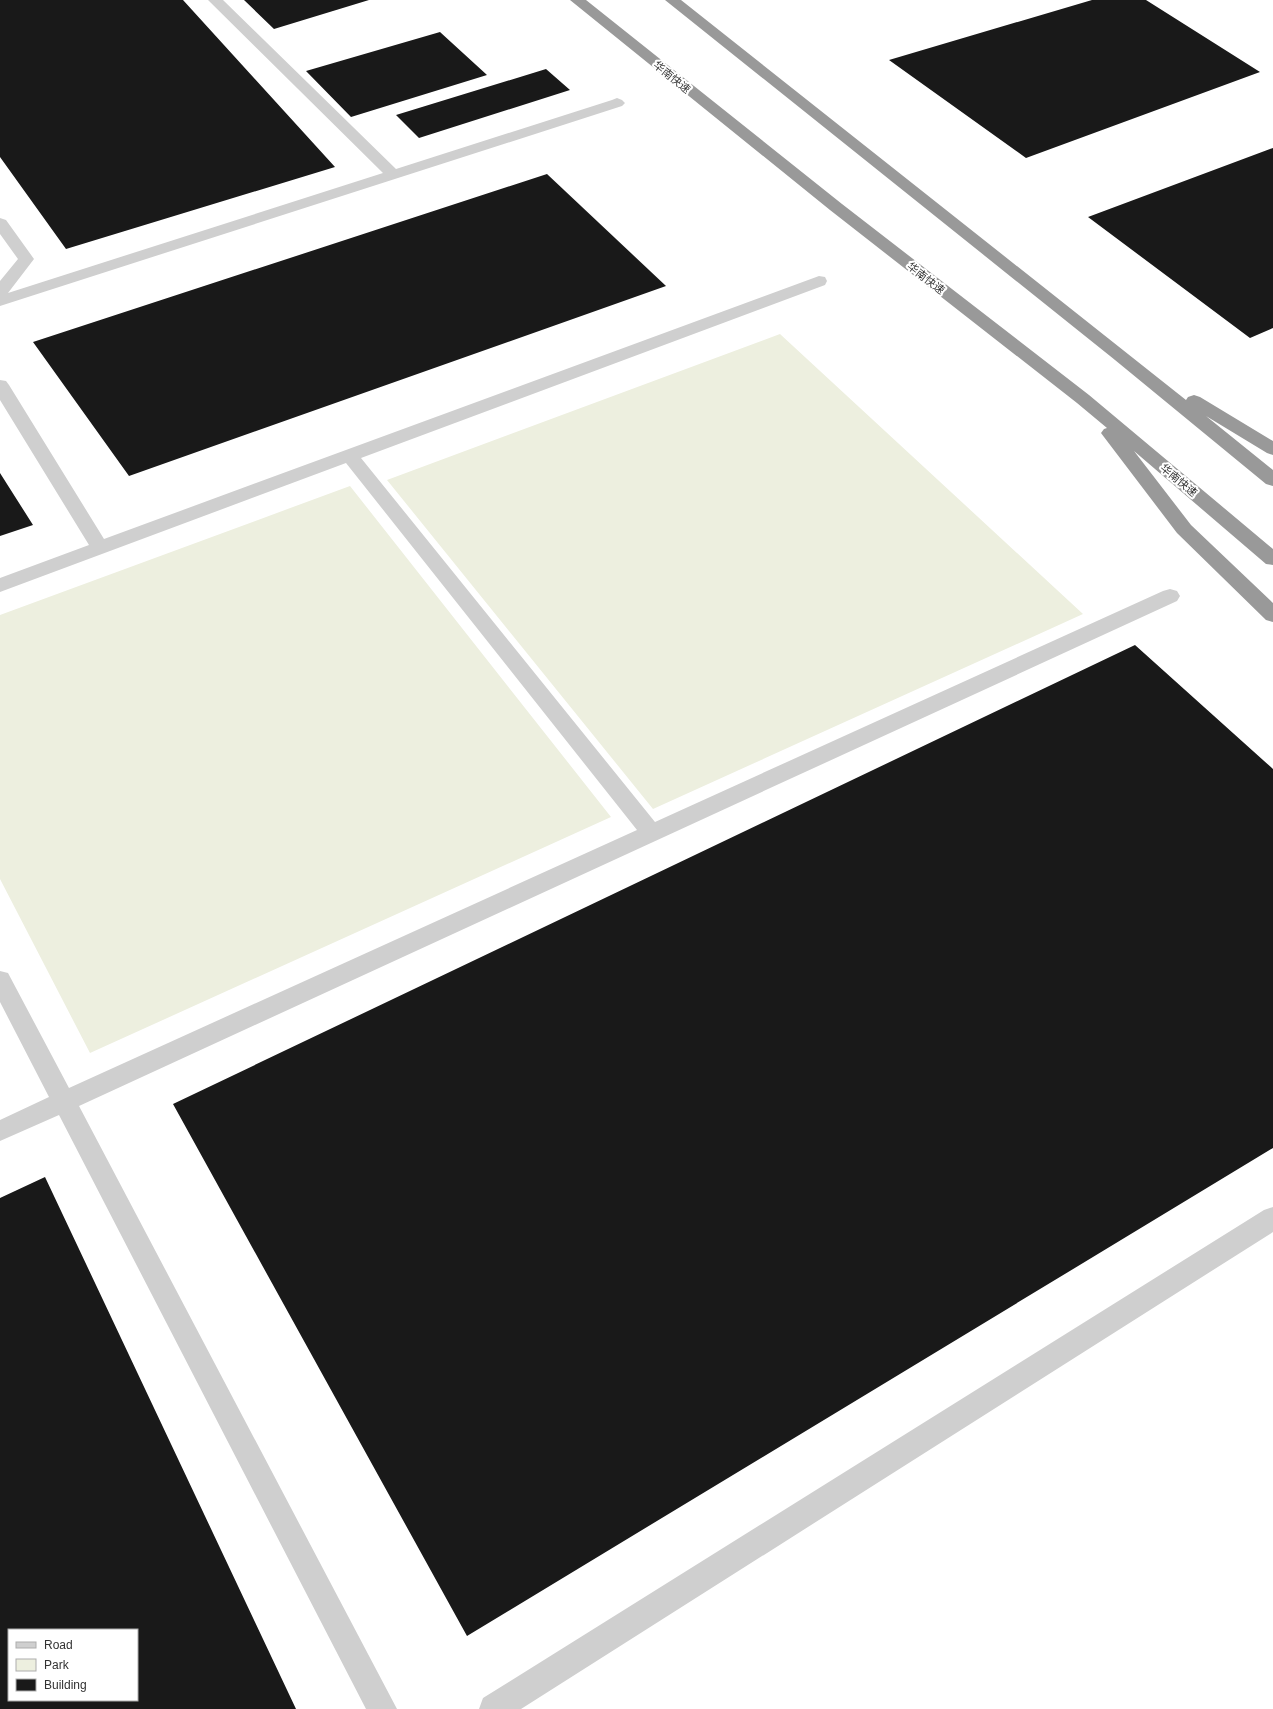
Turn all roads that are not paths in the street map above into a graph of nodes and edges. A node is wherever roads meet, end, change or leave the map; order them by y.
1 (214, 0) edge
2 (576, 0) edge
3 (672, 0) edge
4 (617, 103) dead end
5 (394, 175) junction
6 (0, 223) edge
7 (819, 282) dead end
8 (0, 292) edge
9 (0, 301) edge
10 (1121, 356) junction
11 (0, 386) edge
12 (1083, 399) junction
13 (1273, 449) edge
14 (350, 456) junction
15 (1273, 480) edge
16 (100, 548) junction
17 (1273, 559) edge
18 (0, 585) edge
19 (1170, 596) dead end
20 (1273, 615) edge
21 (651, 832) junction
22 (0, 980) edge
23 (64, 1102) junction
24 (0, 1131) edge
25 (1273, 1218) edge
26 (382, 1709) edge
27 (494, 1709) edge

1 - 5 lane
2 - 12 highway, 华南快速
3 - 10 highway
4 - 5 lane
5 - 9 lane
6 - 8 lane
7 - 14 lane
10 - 13 highway
10 - 15 highway
11 - 16 lane
12 - 17 highway, 华南快速
12 - 20 highway
14 - 16 lane
14 - 21 lane
16 - 18 lane
19 - 21 lane
21 - 23 lane
22 - 23 lane
23 - 24 lane
23 - 26 lane
25 - 27 lane

